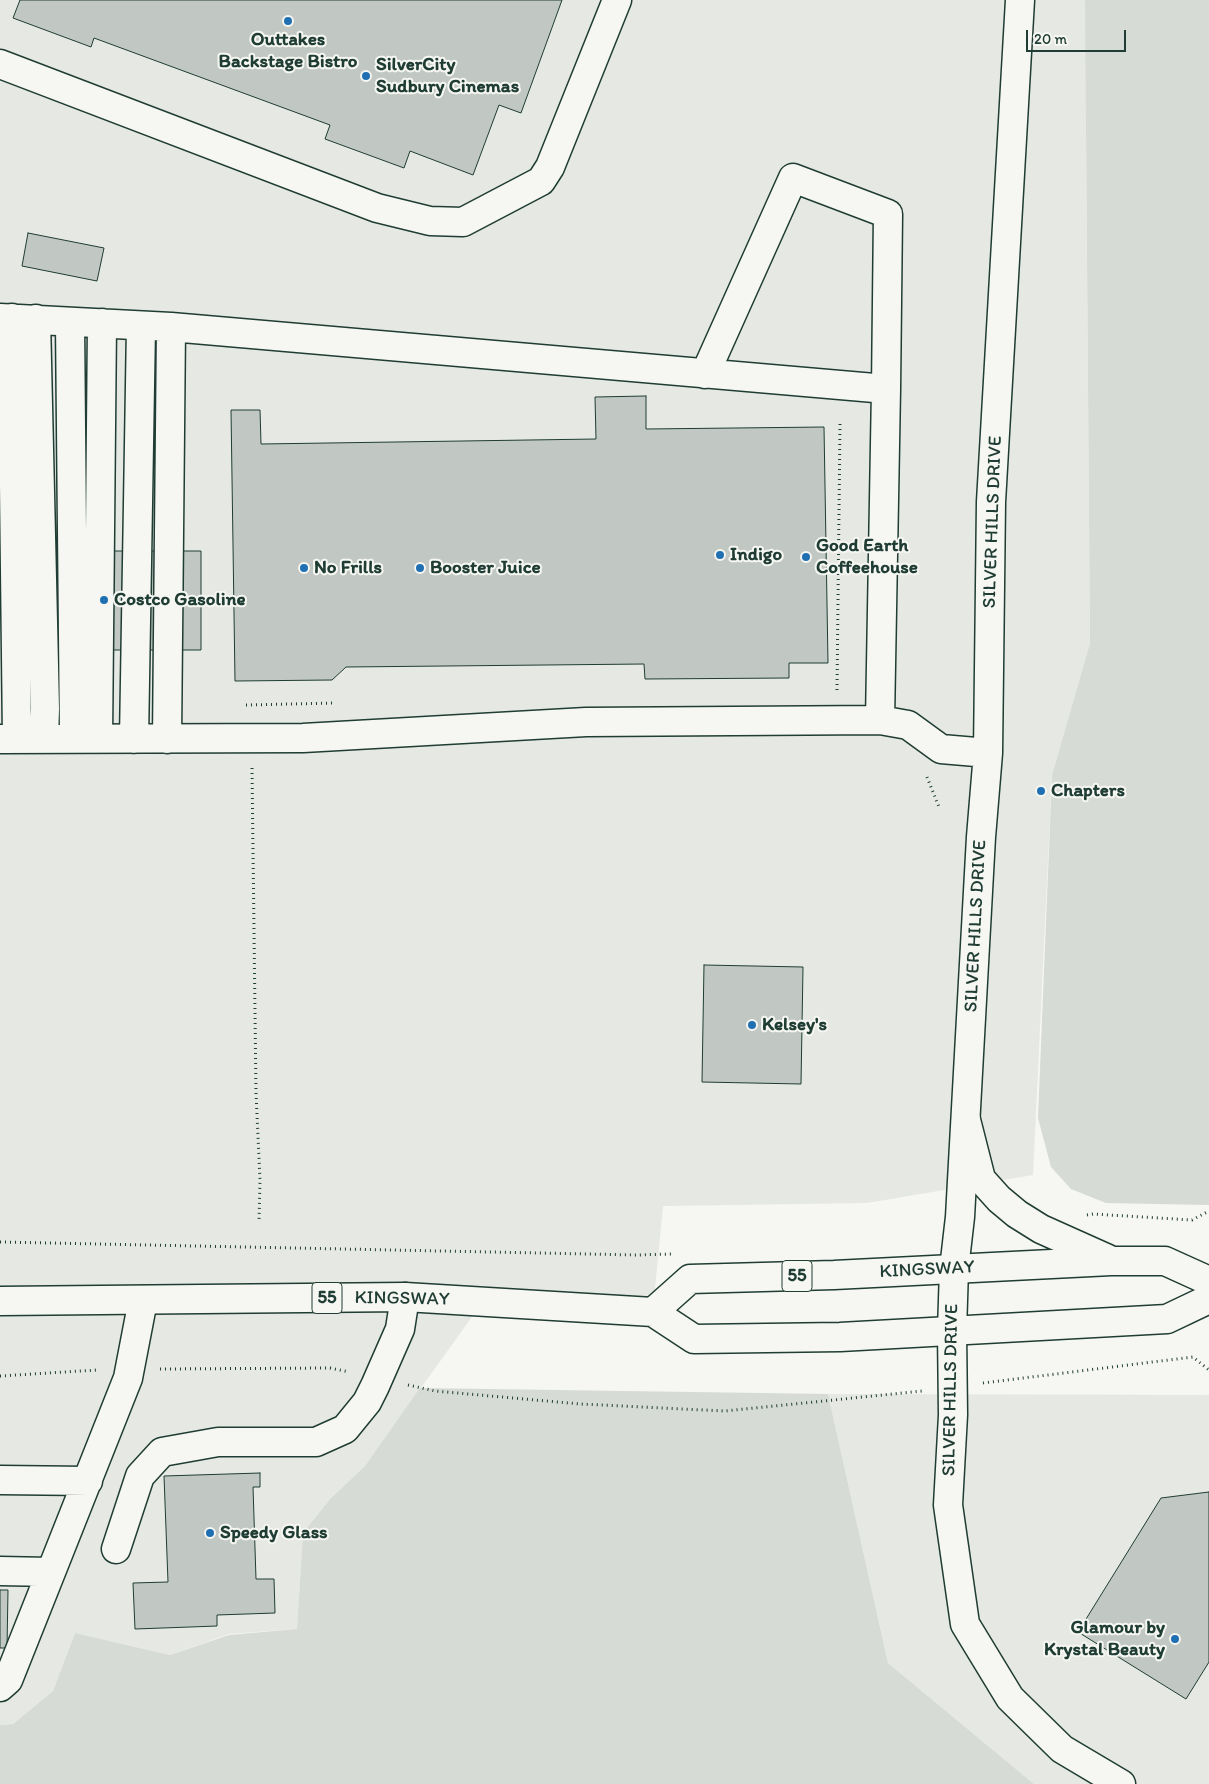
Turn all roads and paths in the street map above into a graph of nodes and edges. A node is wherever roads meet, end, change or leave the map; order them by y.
1 (617, 0) edge
2 (1020, 0) edge
3 (0, 64) edge
4 (16, 318) edge
5 (70, 322) junction
6 (102, 324) junction
7 (141, 326) junction
8 (171, 327) junction
9 (705, 374) junction
10 (886, 389) junction
11 (840, 423) dead end
12 (837, 692) dead end
13 (253, 704) dead end
14 (880, 720) junction
15 (44, 738) junction
16 (86, 738) junction
17 (252, 738) junction
18 (8, 739) edge
19 (134, 739) junction
20 (167, 739) junction
21 (988, 753) junction
22 (966, 1120) junction
23 (1209, 1211) edge
24 (259, 1222) dead end
25 (1041, 1229) junction
26 (0, 1242) edge
27 (676, 1253) dead end
28 (1111, 1260) junction
29 (954, 1269) junction
30 (1209, 1281) edge
31 (405, 1297) junction
32 (1209, 1299) edge
33 (143, 1300) junction
34 (0, 1301) edge
35 (653, 1312) junction
36 (952, 1331) junction
37 (130, 1369) junction
38 (1209, 1370) edge
39 (0, 1376) edge
40 (378, 1379) junction
41 (952, 1387) junction
42 (0, 1480) edge
43 (88, 1481) junction
44 (116, 1549) dead end
45 (0, 1571) edge
46 (51, 1572) junction
47 (0, 1687) edge
48 (1120, 1784) edge

1 - 3 main road
2 - 21 main road, SILVER HILLS DRIVE
4 - 5 main road
4 - 15 main road
4 - 18 main road
5 - 6 main road
5 - 16 main road
6 - 7 main road
6 - 16 main road
7 - 8 main road
7 - 19 main road
8 - 9 main road
8 - 20 main road
9 - 10 main road
9 - 10 main road
10 - 14 main road
11 - 12 path
13 - 17 path
14 - 17 main road
14 - 21 main road
15 - 16 main road
15 - 18 main road
16 - 19 main road
17 - 20 main road
17 - 24 path
19 - 20 main road
21 - 22 main road, SILVER HILLS DRIVE
22 - 25 main road
22 - 29 main road, SILVER HILLS DRIVE
23 - 25 path
25 - 28 main road
26 - 27 path
28 - 29 main road, KINGSWAY / 55
28 - 30 main road, KINGSWAY / 55
29 - 35 main road, KINGSWAY / 55
29 - 36 main road, SILVER HILLS DRIVE
31 - 33 main road, KINGSWAY / 55
31 - 35 main road, KINGSWAY / 55
31 - 40 main road
32 - 36 main road, KINGSWAY / 55
33 - 34 main road, KINGSWAY / 55
33 - 37 main road
35 - 36 main road, KINGSWAY / 55
36 - 41 main road, SILVER HILLS DRIVE
37 - 39 path
37 - 40 path
37 - 43 main road
38 - 41 path
40 - 41 path
40 - 44 main road
41 - 48 main road, SILVER HILLS DRIVE
42 - 43 main road
43 - 46 main road
45 - 46 main road
46 - 47 main road

